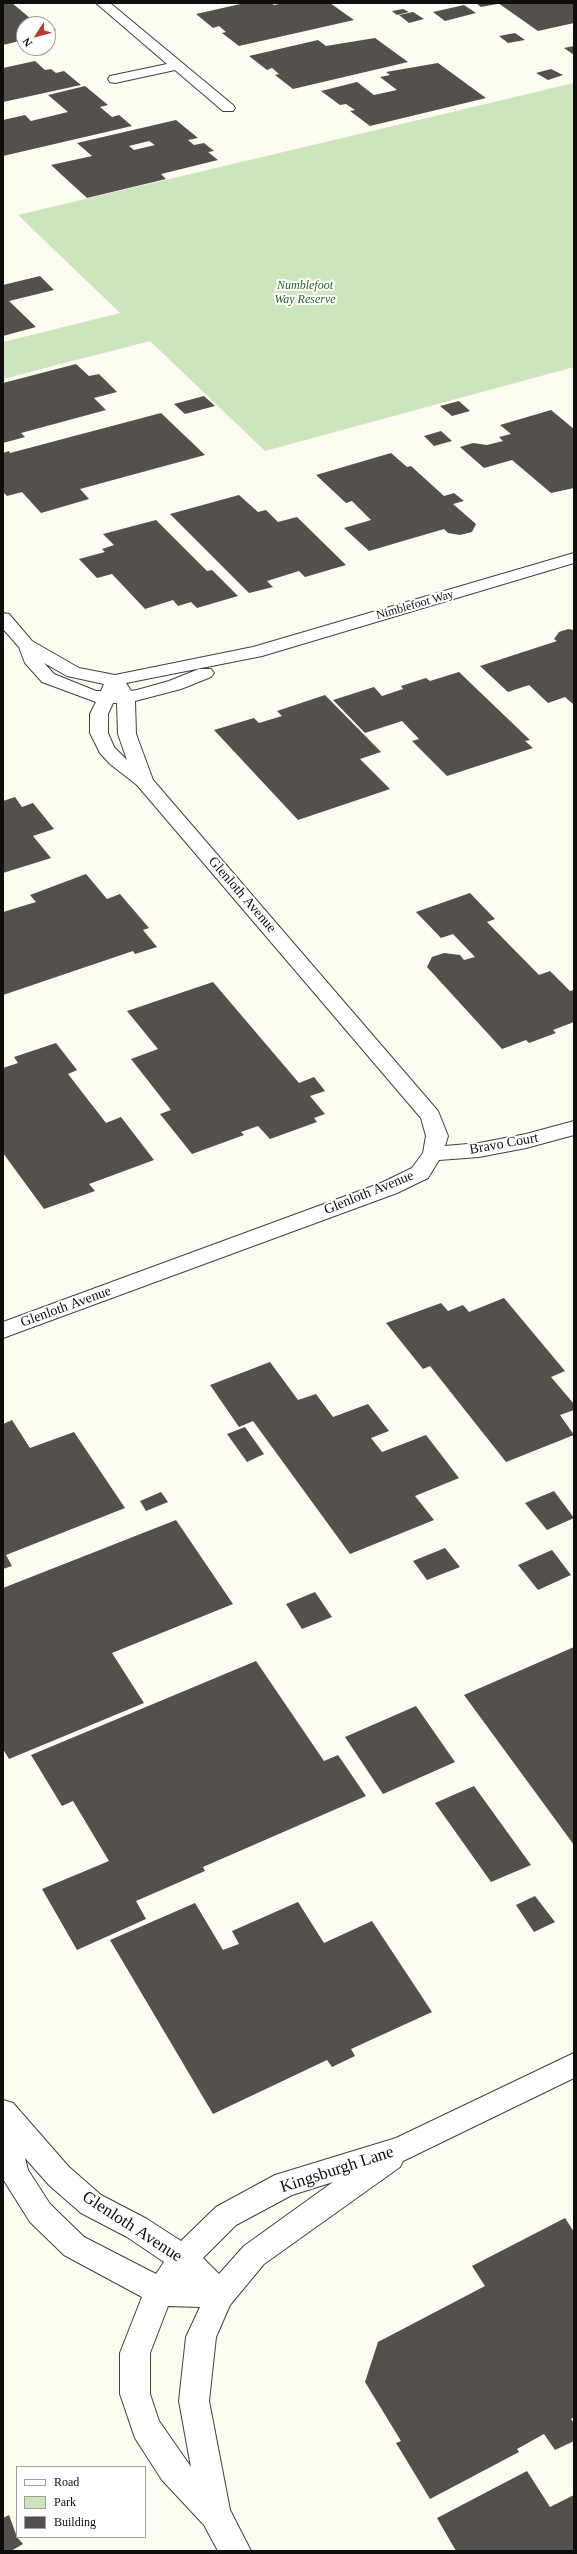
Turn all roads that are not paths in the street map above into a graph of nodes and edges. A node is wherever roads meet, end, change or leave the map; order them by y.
1 (102, 3) edge
2 (177, 66) junction
3 (115, 79) dead end
4 (228, 108) dead end
5 (574, 558) edge
6 (3, 618) edge
7 (26, 645) junction
8 (256, 652) junction
9 (115, 680) junction
10 (126, 696) junction
11 (107, 697) junction
12 (144, 781) junction
13 (574, 1128) edge
14 (433, 1154) junction
15 (3, 1330) edge
16 (574, 2065) edge
17 (3, 2112) edge
18 (3, 2124) edge
19 (402, 2149) junction
20 (183, 2258) junction
21 (161, 2292) junction
22 (220, 2295) junction
23 (215, 2514) junction
24 (235, 2551) edge

1 - 2 street
2 - 3 street
2 - 4 street
5 - 8 street, Nimblefoot Way
6 - 7 street, Nimblefoot Way
7 - 9 street, Nimblefoot Way
7 - 11 street, Nimblefoot Way
8 - 9 street, Nimblefoot Way
8 - 10 street, Nimblefoot Way
9 - 10 street
9 - 11 street, Glenloth Avenue
10 - 11 street, Nimblefoot Way
10 - 12 street, Glenloth Avenue
11 - 12 street, Glenloth Avenue
12 - 14 street, Glenloth Avenue
13 - 14 street, Bravo Court
14 - 15 street, Glenloth Avenue
16 - 19 street, Kingsburgh Lane
17 - 20 street, Glenloth Avenue
18 - 21 street
19 - 20 street, Kingsburgh Lane
19 - 22 street, Kingsburgh Lane
20 - 21 street, Kingsburgh Lane
20 - 22 street, Glenloth Avenue
21 - 22 street
21 - 23 street, Kingsburgh Lane
22 - 23 street, Kingsburgh Lane
23 - 24 street, Kingsburgh Lane

